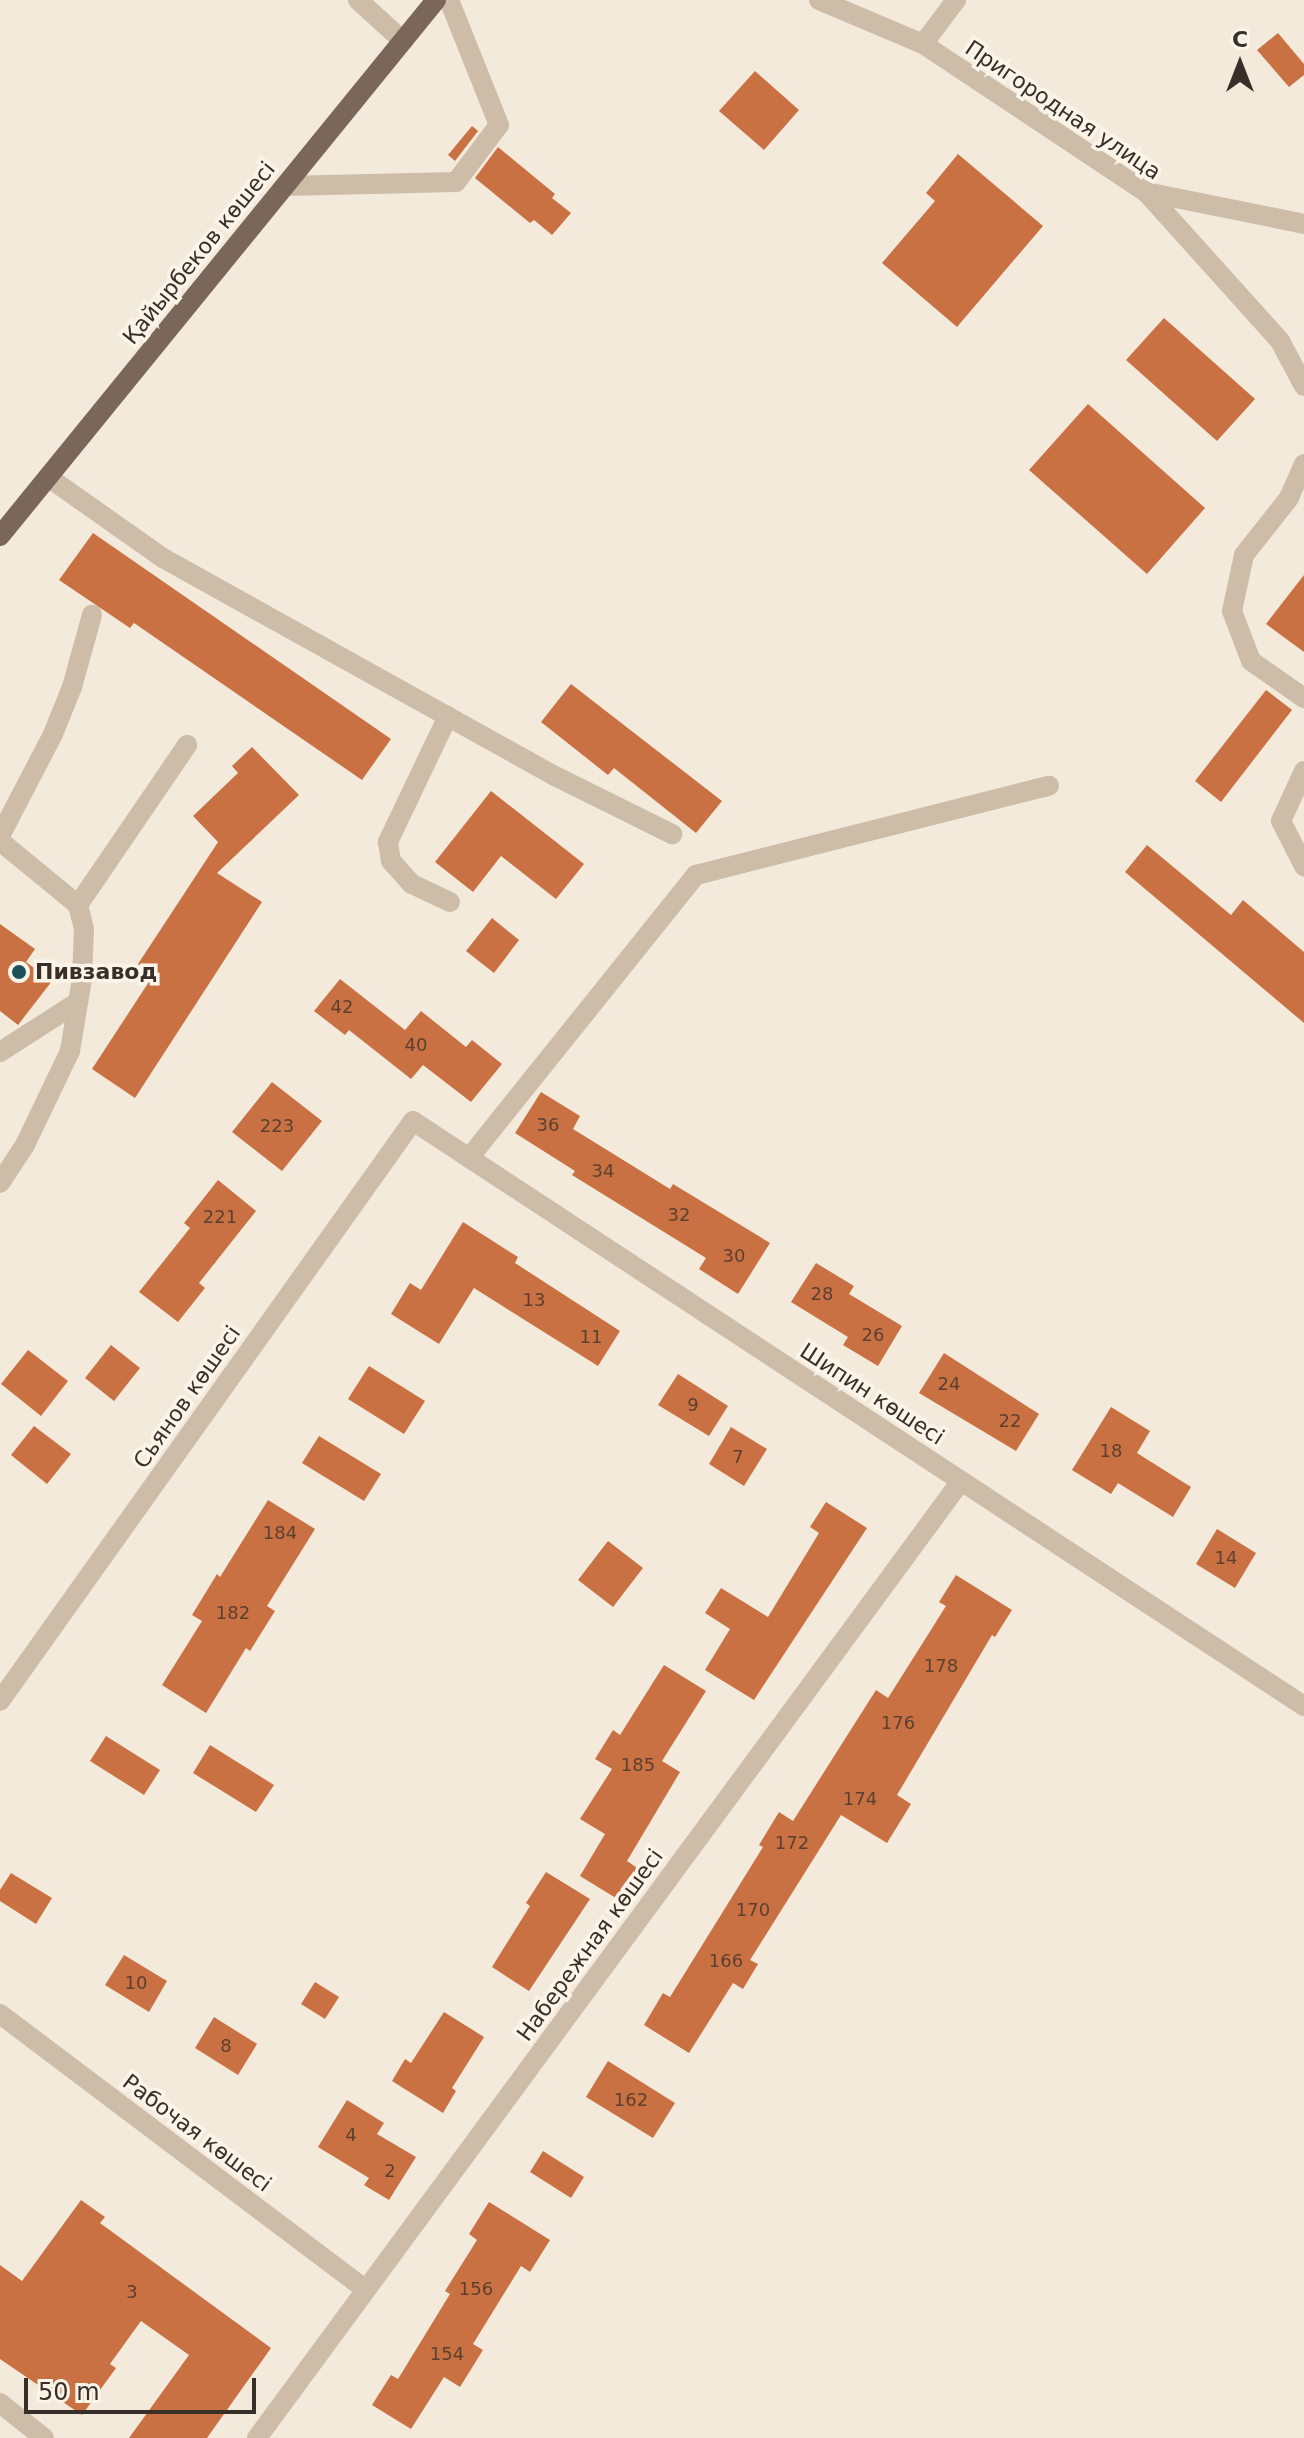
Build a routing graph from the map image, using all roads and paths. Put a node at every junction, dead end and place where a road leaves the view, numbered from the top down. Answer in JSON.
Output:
{"nodes":[{"id":1,"x":358,"y":0,"type":"edge"},
{"id":2,"x":436,"y":0,"type":"edge"},
{"id":3,"x":449,"y":0,"type":"edge"},
{"id":4,"x":819,"y":0,"type":"edge"},
{"id":5,"x":956,"y":0,"type":"edge"},
{"id":6,"x":403,"y":41,"type":"junction"},
{"id":7,"x":923,"y":44,"type":"junction"},
{"id":8,"x":285,"y":186,"type":"junction"},
{"id":9,"x":1146,"y":192,"type":"junction"},
{"id":10,"x":1304,"y":224,"type":"edge"},
{"id":11,"x":1304,"y":386,"type":"edge"},
{"id":12,"x":1304,"y":464,"type":"edge"},
{"id":13,"x":48,"y":477,"type":"junction"},
{"id":14,"x":0,"y":536,"type":"edge"},
{"id":15,"x":92,"y":615,"type":"dead end"},
{"id":16,"x":1304,"y":698,"type":"edge"},
{"id":17,"x":448,"y":716,"type":"junction"},
{"id":18,"x":187,"y":745,"type":"dead end"},
{"id":19,"x":1304,"y":771,"type":"edge"},
{"id":20,"x":1049,"y":786,"type":"dead end"},
{"id":21,"x":672,"y":834,"type":"dead end"},
{"id":22,"x":0,"y":838,"type":"edge"},
{"id":23,"x":1304,"y":866,"type":"edge"},
{"id":24,"x":450,"y":902,"type":"dead end"},
{"id":25,"x":78,"y":905,"type":"junction"},
{"id":26,"x":78,"y":1002,"type":"junction"},
{"id":27,"x":0,"y":1052,"type":"edge"},
{"id":28,"x":413,"y":1121,"type":"joint"},
{"id":29,"x":469,"y":1158,"type":"junction"},
{"id":30,"x":0,"y":1183,"type":"edge"},
{"id":31,"x":961,"y":1481,"type":"junction"},
{"id":32,"x":0,"y":1701,"type":"edge"},
{"id":33,"x":1304,"y":1706,"type":"edge"},
{"id":34,"x":0,"y":2014,"type":"edge"},
{"id":35,"x":366,"y":2290,"type":"junction"},
{"id":36,"x":0,"y":2403,"type":"edge"},
{"id":37,"x":44,"y":2438,"type":"edge"},
{"id":38,"x":257,"y":2438,"type":"edge"}],
"edges":[{"from":1,"to":6,"type":"street"},
{"from":2,"to":6,"type":"main road","name":"Қайырбеков көшесі"},
{"from":3,"to":8,"type":"street"},
{"from":4,"to":7,"type":"street","name":"Пригородная улица"},
{"from":5,"to":7,"type":"street"},
{"from":6,"to":8,"type":"main road","name":"Қайырбеков көшесі"},
{"from":7,"to":9,"type":"street","name":"Пригородная улица"},
{"from":8,"to":13,"type":"main road","name":"Қайырбеков көшесі"},
{"from":9,"to":10,"type":"street"},
{"from":9,"to":11,"type":"street","name":"Пригородная улица"},
{"from":12,"to":16,"type":"street"},
{"from":13,"to":14,"type":"main road","name":"Қайырбеков көшесі"},
{"from":13,"to":17,"type":"street"},
{"from":15,"to":22,"type":"street"},
{"from":17,"to":21,"type":"street"},
{"from":17,"to":24,"type":"street"},
{"from":18,"to":25,"type":"street"},
{"from":19,"to":23,"type":"street"},
{"from":20,"to":29,"type":"street"},
{"from":22,"to":25,"type":"street"},
{"from":25,"to":26,"type":"street"},
{"from":26,"to":27,"type":"street"},
{"from":26,"to":30,"type":"street"},
{"from":28,"to":29,"type":"street","name":"Шипин көшесі"},
{"from":28,"to":32,"type":"street","name":"Сьянов көшесі"},
{"from":29,"to":31,"type":"street","name":"Шипин көшесі"},
{"from":31,"to":33,"type":"street","name":"Шипин көшесі"},
{"from":31,"to":35,"type":"street","name":"Набережная көшесі"},
{"from":34,"to":35,"type":"street","name":"Рабочая көшесі"},
{"from":35,"to":38,"type":"street","name":"Набережная көшесі"},
{"from":36,"to":37,"type":"street"}]}
